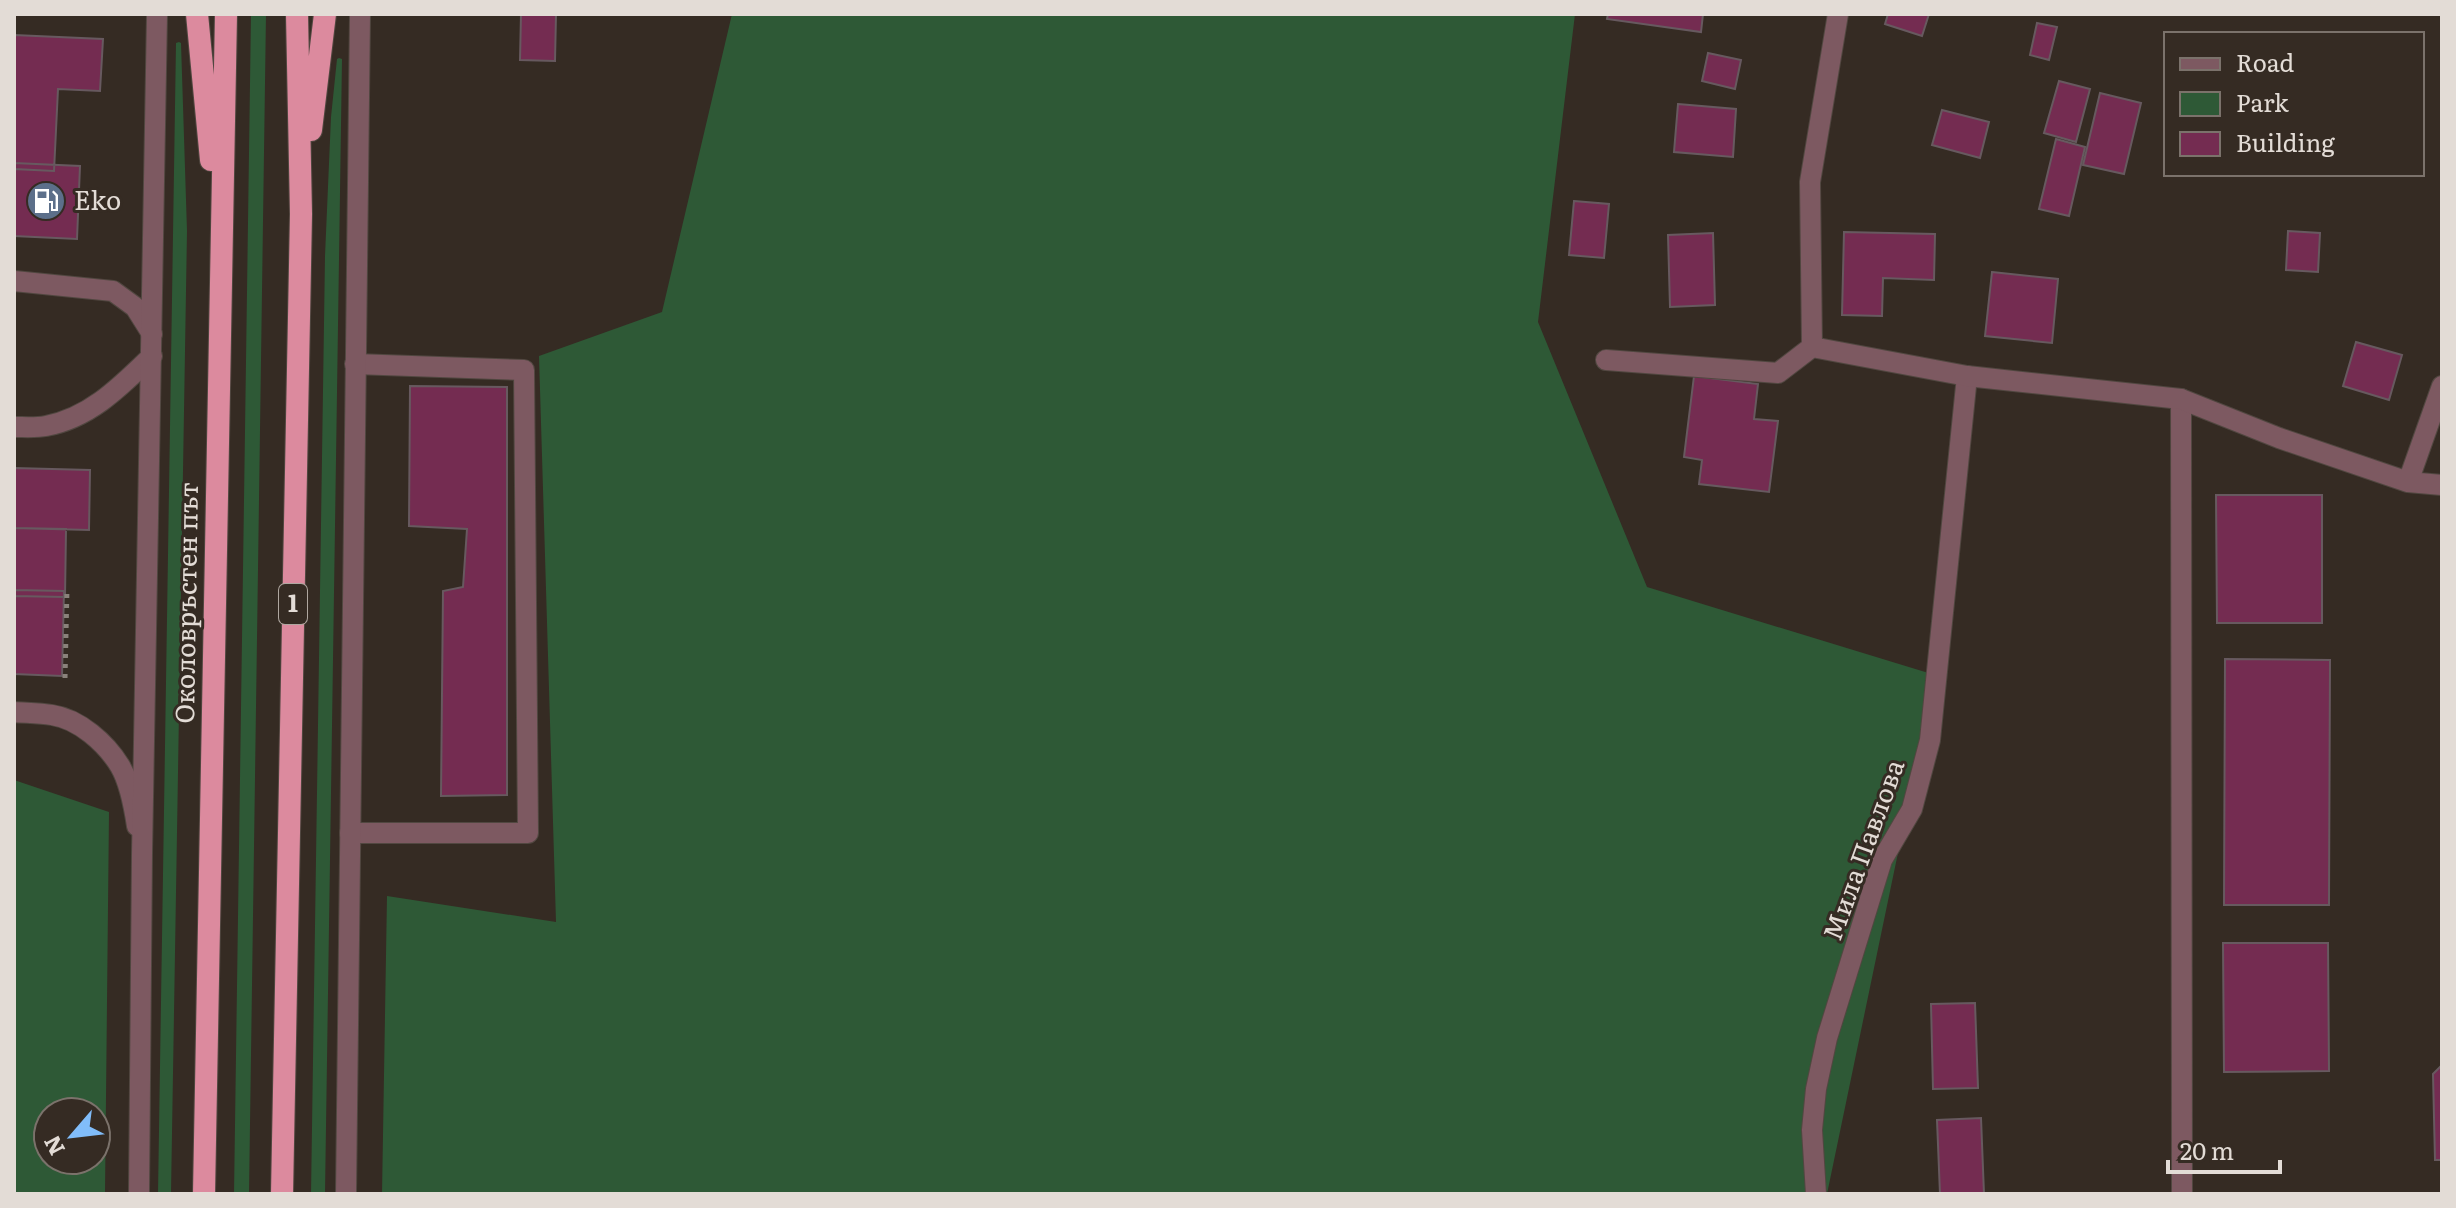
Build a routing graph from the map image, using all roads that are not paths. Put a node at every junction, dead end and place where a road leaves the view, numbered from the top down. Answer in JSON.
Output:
{"nodes":[{"id":1,"x":157,"y":14,"type":"edge"},
{"id":2,"x":197,"y":14,"type":"edge"},
{"id":3,"x":226,"y":14,"type":"edge"},
{"id":4,"x":297,"y":14,"type":"edge"},
{"id":5,"x":325,"y":14,"type":"edge"},
{"id":6,"x":360,"y":14,"type":"edge"},
{"id":7,"x":1838,"y":14,"type":"edge"},
{"id":8,"x":301,"y":214,"type":"junction"},
{"id":9,"x":221,"y":258,"type":"junction"},
{"id":10,"x":14,"y":281,"type":"edge"},
{"id":11,"x":152,"y":334,"type":"junction"},
{"id":12,"x":1812,"y":347,"type":"junction"},
{"id":13,"x":152,"y":356,"type":"junction"},
{"id":14,"x":1606,"y":360,"type":"dead end"},
{"id":15,"x":355,"y":364,"type":"junction"},
{"id":16,"x":1967,"y":376,"type":"junction"},
{"id":17,"x":2442,"y":386,"type":"edge"},
{"id":18,"x":2181,"y":399,"type":"junction"},
{"id":19,"x":14,"y":427,"type":"edge"},
{"id":20,"x":2408,"y":482,"type":"junction"},
{"id":21,"x":2442,"y":485,"type":"edge"},
{"id":22,"x":14,"y":712,"type":"edge"},
{"id":23,"x":350,"y":833,"type":"junction"},
{"id":24,"x":142,"y":854,"type":"junction"},
{"id":25,"x":139,"y":1194,"type":"edge"},
{"id":26,"x":204,"y":1194,"type":"edge"},
{"id":27,"x":282,"y":1194,"type":"edge"},
{"id":28,"x":346,"y":1194,"type":"edge"},
{"id":29,"x":1816,"y":1194,"type":"edge"},
{"id":30,"x":2182,"y":1194,"type":"edge"}],
"edges":[{"from":1,"to":11,"type":"street"},
{"from":2,"to":9,"type":"highway"},
{"from":3,"to":9,"type":"highway","name":"Околовръстен път"},
{"from":4,"to":8,"type":"highway","number":"1"},
{"from":5,"to":8,"type":"highway"},
{"from":6,"to":15,"type":"street"},
{"from":7,"to":12,"type":"street"},
{"from":8,"to":27,"type":"highway","number":"1"},
{"from":9,"to":26,"type":"highway","name":"Околовръстен път"},
{"from":10,"to":11,"type":"street"},
{"from":11,"to":13,"type":"street"},
{"from":12,"to":14,"type":"street"},
{"from":12,"to":16,"type":"street"},
{"from":13,"to":19,"type":"street"},
{"from":13,"to":24,"type":"street"},
{"from":15,"to":23,"type":"street"},
{"from":15,"to":23,"type":"street"},
{"from":16,"to":18,"type":"street"},
{"from":16,"to":29,"type":"street","name":"Мила Павлова"},
{"from":17,"to":20,"type":"street"},
{"from":18,"to":20,"type":"street"},
{"from":18,"to":30,"type":"street"},
{"from":20,"to":21,"type":"street"},
{"from":22,"to":24,"type":"street"},
{"from":23,"to":28,"type":"street"},
{"from":24,"to":25,"type":"street"}]}
